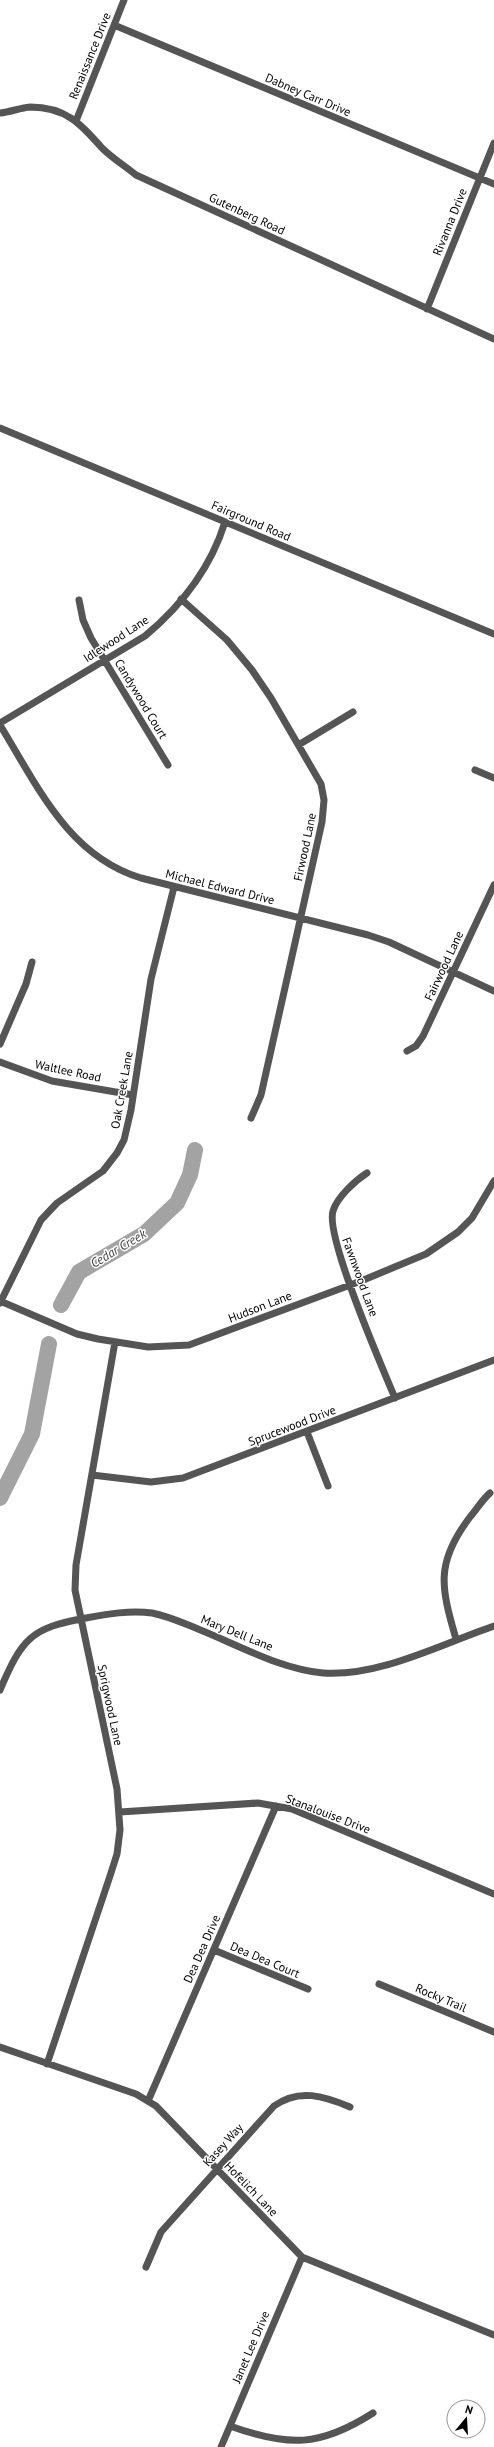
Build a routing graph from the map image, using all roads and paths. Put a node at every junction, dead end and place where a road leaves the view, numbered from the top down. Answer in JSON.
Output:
{"nodes":[{"id":1,"x":124,"y":0,"type":"edge"},
{"id":2,"x":114,"y":25,"type":"junction"},
{"id":3,"x":0,"y":113,"type":"edge"},
{"id":4,"x":76,"y":121,"type":"junction"},
{"id":5,"x":494,"y":143,"type":"edge"},
{"id":6,"x":480,"y":178,"type":"junction"},
{"id":7,"x":494,"y":184,"type":"edge"},
{"id":8,"x":427,"y":309,"type":"junction"},
{"id":9,"x":494,"y":339,"type":"edge"},
{"id":10,"x":0,"y":428,"type":"edge"},
{"id":11,"x":225,"y":522,"type":"junction"},
{"id":12,"x":181,"y":599,"type":"junction"},
{"id":13,"x":79,"y":600,"type":"dead end"},
{"id":14,"x":494,"y":634,"type":"edge"},
{"id":15,"x":104,"y":660,"type":"junction"},
{"id":16,"x":353,"y":712,"type":"dead end"},
{"id":17,"x":0,"y":724,"type":"edge"},
{"id":18,"x":300,"y":744,"type":"junction"},
{"id":19,"x":168,"y":765,"type":"dead end"},
{"id":20,"x":475,"y":770,"type":"dead end"},
{"id":21,"x":494,"y":778,"type":"edge"},
{"id":22,"x":494,"y":885,"type":"edge"},
{"id":23,"x":174,"y":887,"type":"junction"},
{"id":24,"x":300,"y":917,"type":"junction"},
{"id":25,"x":32,"y":962,"type":"dead end"},
{"id":26,"x":454,"y":971,"type":"junction"},
{"id":27,"x":494,"y":991,"type":"edge"},
{"id":28,"x":0,"y":1044,"type":"edge"},
{"id":29,"x":408,"y":1051,"type":"dead end"},
{"id":30,"x":0,"y":1062,"type":"edge"},
{"id":31,"x":133,"y":1095,"type":"junction"},
{"id":32,"x":251,"y":1118,"type":"dead end"},
{"id":33,"x":367,"y":1173,"type":"dead end"},
{"id":34,"x":494,"y":1181,"type":"edge"},
{"id":35,"x":351,"y":1285,"type":"junction"},
{"id":36,"x":0,"y":1302,"type":"edge"},
{"id":37,"x":115,"y":1342,"type":"junction"},
{"id":38,"x":494,"y":1360,"type":"edge"},
{"id":39,"x":395,"y":1398,"type":"junction"},
{"id":40,"x":307,"y":1432,"type":"junction"},
{"id":41,"x":92,"y":1475,"type":"junction"},
{"id":42,"x":328,"y":1486,"type":"dead end"},
{"id":43,"x":490,"y":1493,"type":"dead end"},
{"id":44,"x":80,"y":1619,"type":"junction"},
{"id":45,"x":494,"y":1626,"type":"edge"},
{"id":46,"x":456,"y":1639,"type":"junction"},
{"id":47,"x":0,"y":1690,"type":"edge"},
{"id":48,"x":276,"y":1806,"type":"junction"},
{"id":49,"x":120,"y":1812,"type":"junction"},
{"id":50,"x":494,"y":1894,"type":"edge"},
{"id":51,"x":214,"y":1950,"type":"junction"},
{"id":52,"x":379,"y":1984,"type":"dead end"},
{"id":53,"x":308,"y":1989,"type":"dead end"},
{"id":54,"x":494,"y":2032,"type":"edge"},
{"id":55,"x":0,"y":2048,"type":"edge"},
{"id":56,"x":47,"y":2064,"type":"junction"},
{"id":57,"x":148,"y":2101,"type":"junction"},
{"id":58,"x":350,"y":2107,"type":"dead end"},
{"id":59,"x":216,"y":2168,"type":"junction"},
{"id":60,"x":302,"y":2257,"type":"junction"},
{"id":61,"x":146,"y":2266,"type":"dead end"},
{"id":62,"x":494,"y":2335,"type":"edge"},
{"id":63,"x":373,"y":2413,"type":"dead end"},
{"id":64,"x":230,"y":2426,"type":"junction"},
{"id":65,"x":221,"y":2447,"type":"edge"}],
"edges":[{"from":1,"to":2,"type":"street","name":"Renaissance Drive"},
{"from":2,"to":4,"type":"street","name":"Renaissance Drive"},
{"from":2,"to":6,"type":"street","name":"Dabney Carr Drive"},
{"from":3,"to":4,"type":"street","name":"Gutenberg Road"},
{"from":4,"to":8,"type":"street","name":"Gutenberg Road"},
{"from":5,"to":6,"type":"street","name":"Rivanna Drive"},
{"from":6,"to":7,"type":"street","name":"Dabney Carr Drive"},
{"from":6,"to":8,"type":"street","name":"Rivanna Drive"},
{"from":8,"to":9,"type":"street","name":"Gutenberg Road"},
{"from":10,"to":11,"type":"street","name":"Fairground Road"},
{"from":11,"to":12,"type":"street","name":"Idlewood Lane"},
{"from":11,"to":14,"type":"street","name":"Fairground Road"},
{"from":12,"to":15,"type":"street","name":"Idlewood Lane"},
{"from":12,"to":18,"type":"street","name":"Firwood Lane"},
{"from":13,"to":15,"type":"street","name":"Candywood Court"},
{"from":15,"to":17,"type":"street","name":"Idlewood Lane"},
{"from":15,"to":19,"type":"street","name":"Candywood Court"},
{"from":16,"to":18,"type":"street"},
{"from":17,"to":23,"type":"street","name":"Michael Edward Drive"},
{"from":18,"to":24,"type":"street","name":"Firwood Lane"},
{"from":20,"to":21,"type":"street"},
{"from":22,"to":26,"type":"street","name":"Fairwood Lane"},
{"from":23,"to":24,"type":"street","name":"Michael Edward Drive"},
{"from":23,"to":31,"type":"street","name":"Oak Creek Lane"},
{"from":24,"to":26,"type":"street","name":"Michael Edward Drive"},
{"from":24,"to":32,"type":"street","name":"Firwood Lane"},
{"from":25,"to":28,"type":"street"},
{"from":26,"to":27,"type":"street","name":"Michael Edward Drive"},
{"from":26,"to":29,"type":"street","name":"Fairwood Lane"},
{"from":30,"to":31,"type":"street","name":"Waltlee Road"},
{"from":31,"to":36,"type":"street","name":"Oak Creek Lane"},
{"from":33,"to":35,"type":"street","name":"Fawnwood Lane"},
{"from":34,"to":35,"type":"street","name":"Hudson Lane"},
{"from":35,"to":37,"type":"street","name":"Hudson Lane"},
{"from":35,"to":39,"type":"street","name":"Fawnwood Lane"},
{"from":36,"to":37,"type":"street","name":"Hudson Lane"},
{"from":37,"to":41,"type":"street","name":"Sprigwood Lane"},
{"from":38,"to":39,"type":"street","name":"Sprucewood Drive"},
{"from":39,"to":40,"type":"street","name":"Sprucewood Drive"},
{"from":40,"to":41,"type":"street","name":"Sprucewood Drive"},
{"from":40,"to":42,"type":"street"},
{"from":41,"to":44,"type":"street","name":"Sprigwood Lane"},
{"from":43,"to":46,"type":"street"},
{"from":44,"to":46,"type":"street","name":"Mary Dell Lane"},
{"from":44,"to":47,"type":"street","name":"Mary Dell Lane"},
{"from":44,"to":49,"type":"street","name":"Sprigwood Lane"},
{"from":45,"to":46,"type":"street","name":"Mary Dell Lane"},
{"from":48,"to":49,"type":"street","name":"Stanalouise Drive"},
{"from":48,"to":50,"type":"street","name":"Stanalouise Drive"},
{"from":48,"to":51,"type":"street","name":"Dea Dea Drive"},
{"from":49,"to":56,"type":"street","name":"Sprigwood Lane"},
{"from":51,"to":53,"type":"street","name":"Dea Dea Court"},
{"from":51,"to":57,"type":"street","name":"Dea Dea Drive"},
{"from":52,"to":54,"type":"street","name":"Rocky Trail"},
{"from":55,"to":56,"type":"street","name":"Hofelich Lane"},
{"from":56,"to":57,"type":"street","name":"Hofelich Lane"},
{"from":57,"to":59,"type":"street","name":"Hofelich Lane"},
{"from":58,"to":59,"type":"street","name":"Kasey Way"},
{"from":59,"to":60,"type":"street","name":"Hofelich Lane"},
{"from":59,"to":61,"type":"street","name":"Kasey Way"},
{"from":60,"to":62,"type":"street","name":"Hofelich Lane"},
{"from":60,"to":64,"type":"street","name":"Janet Lee Drive"},
{"from":63,"to":64,"type":"street"},
{"from":64,"to":65,"type":"street","name":"Janet Lee Drive"}]}
